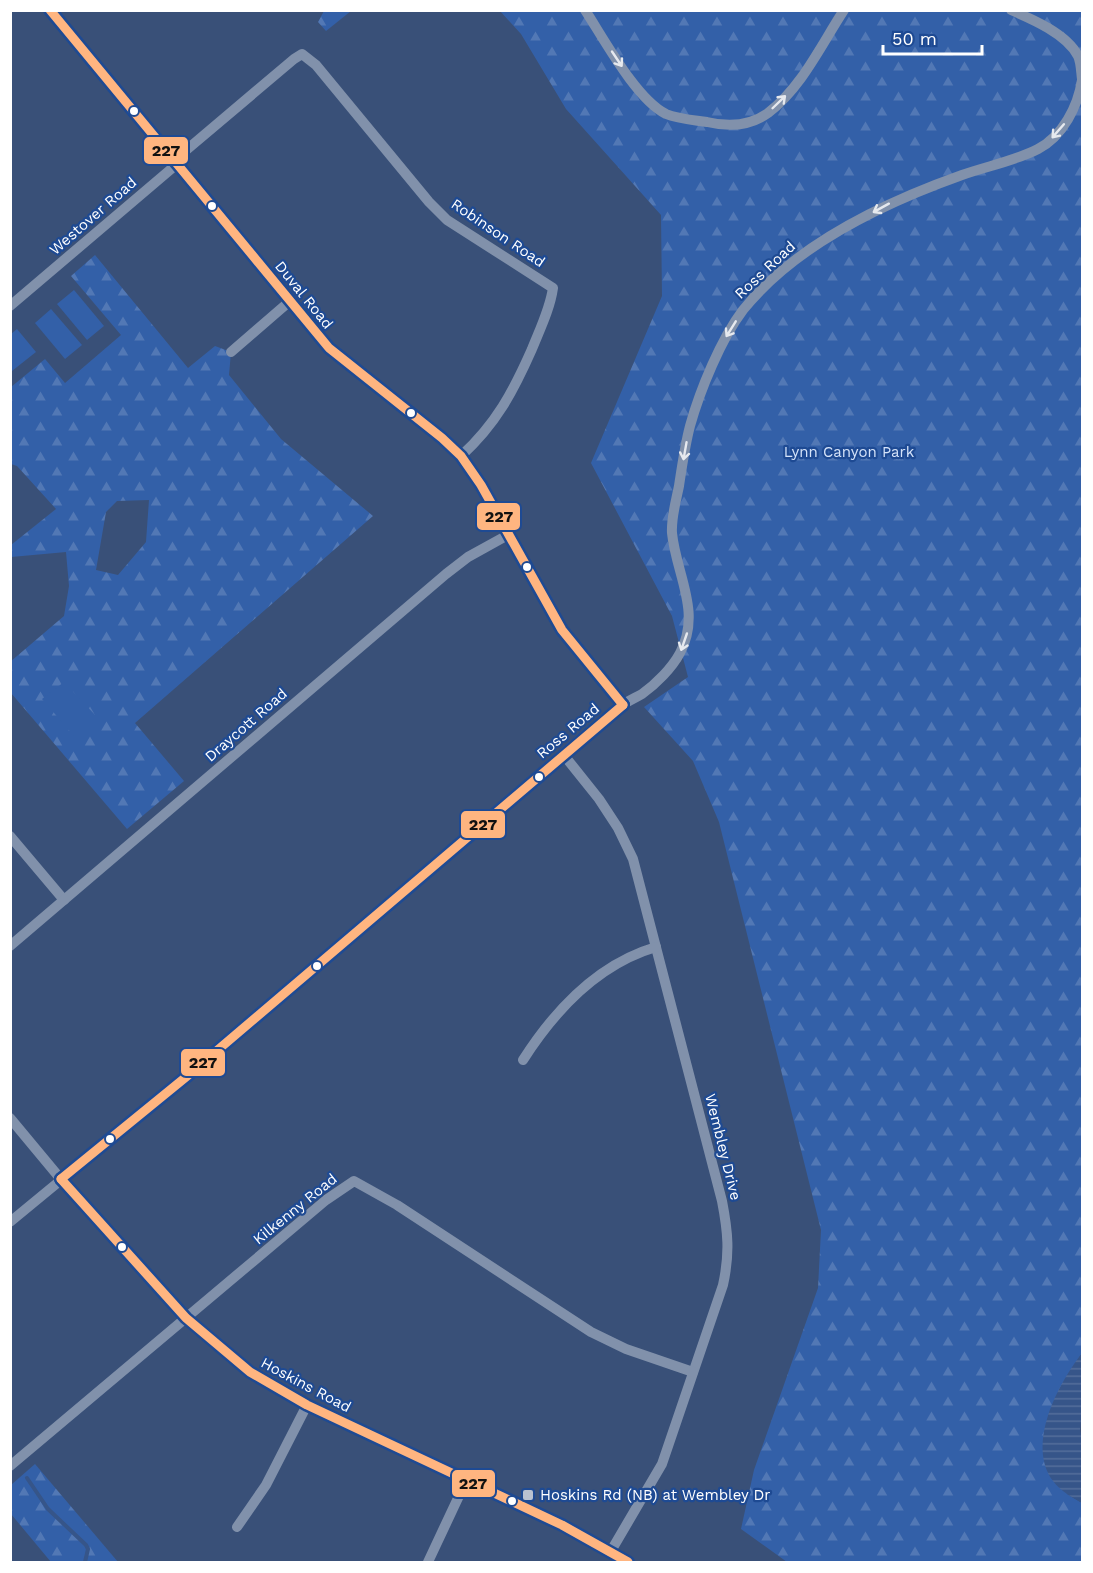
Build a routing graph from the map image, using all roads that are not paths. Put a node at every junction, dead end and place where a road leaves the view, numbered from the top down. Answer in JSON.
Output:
{"nodes":[{"id":1,"x":50,"y":10,"type":"edge"},
{"id":2,"x":585,"y":10,"type":"edge"},
{"id":3,"x":844,"y":10,"type":"edge"},
{"id":4,"x":1011,"y":10,"type":"edge"},
{"id":5,"x":302,"y":54,"type":"joint"},
{"id":6,"x":1083,"y":80,"type":"edge"},
{"id":7,"x":177,"y":164,"type":"junction"},
{"id":8,"x":290,"y":301,"type":"junction"},
{"id":9,"x":10,"y":306,"type":"edge"},
{"id":10,"x":231,"y":352,"type":"dead end"},
{"id":11,"x":461,"y":456,"type":"junction"},
{"id":12,"x":508,"y":535,"type":"junction"},
{"id":13,"x":623,"y":705,"type":"junction"},
{"id":14,"x":563,"y":754,"type":"junction"},
{"id":15,"x":10,"y":836,"type":"edge"},
{"id":16,"x":64,"y":900,"type":"junction"},
{"id":17,"x":10,"y":946,"type":"edge"},
{"id":18,"x":656,"y":947,"type":"junction"},
{"id":19,"x":523,"y":1060,"type":"dead end"},
{"id":20,"x":10,"y":1118,"type":"edge"},
{"id":21,"x":61,"y":1179,"type":"junction"},
{"id":22,"x":10,"y":1221,"type":"edge"},
{"id":23,"x":186,"y":1318,"type":"junction"},
{"id":24,"x":693,"y":1372,"type":"junction"},
{"id":25,"x":307,"y":1405,"type":"junction"},
{"id":26,"x":10,"y":1466,"type":"edge"},
{"id":27,"x":466,"y":1481,"type":"junction"},
{"id":28,"x":237,"y":1527,"type":"dead end"},
{"id":29,"x":611,"y":1551,"type":"junction"},
{"id":30,"x":428,"y":1563,"type":"edge"},
{"id":31,"x":628,"y":1563,"type":"edge"}],
"edges":[{"from":1,"to":7,"type":"street","name":"Duval Road"},
{"from":2,"to":3,"type":"street","one_way":true},
{"from":4,"to":6,"type":"street","name":"Ross Road"},
{"from":5,"to":7,"type":"street","name":"Westover Road"},
{"from":5,"to":11,"type":"street","name":"Robinson Road"},
{"from":6,"to":13,"type":"street","name":"Ross Road","one_way":true},
{"from":7,"to":8,"type":"street","name":"Duval Road"},
{"from":7,"to":9,"type":"street","name":"Westover Road"},
{"from":8,"to":10,"type":"street"},
{"from":8,"to":11,"type":"street","name":"Duval Road"},
{"from":11,"to":12,"type":"street","name":"Duval Road"},
{"from":12,"to":13,"type":"street","name":"Duval Road"},
{"from":12,"to":16,"type":"street","name":"Draycott Road"},
{"from":13,"to":14,"type":"street","name":"Ross Road"},
{"from":14,"to":18,"type":"street","name":"Wembley Drive"},
{"from":14,"to":21,"type":"street","name":"Ross Road"},
{"from":15,"to":16,"type":"street"},
{"from":16,"to":17,"type":"street","name":"Draycott Road"},
{"from":18,"to":19,"type":"street"},
{"from":18,"to":24,"type":"street","name":"Wembley Drive"},
{"from":20,"to":21,"type":"street","name":"Hoskins Road"},
{"from":21,"to":22,"type":"street","name":"Ross Road"},
{"from":21,"to":23,"type":"street","name":"Hoskins Road"},
{"from":23,"to":24,"type":"street","name":"Kilkenny Road"},
{"from":23,"to":25,"type":"street","name":"Hoskins Road"},
{"from":23,"to":26,"type":"street","name":"Kilkenny Road"},
{"from":24,"to":29,"type":"street","name":"Wembley Drive"},
{"from":25,"to":27,"type":"street","name":"Hoskins Road"},
{"from":25,"to":28,"type":"street"},
{"from":27,"to":29,"type":"street","name":"Hoskins Road"},
{"from":27,"to":30,"type":"street"},
{"from":29,"to":31,"type":"street","name":"Hoskins Road"}]}
